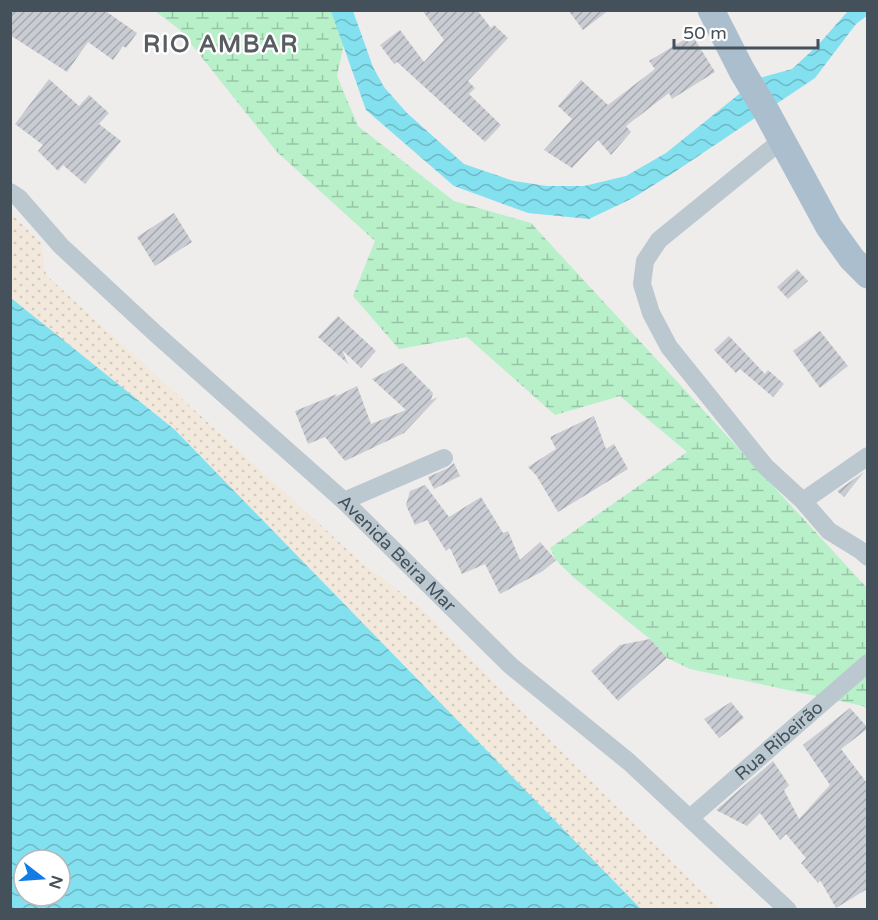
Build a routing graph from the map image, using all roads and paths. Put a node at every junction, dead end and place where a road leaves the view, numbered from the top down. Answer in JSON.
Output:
{"nodes":[{"id":1,"x":711,"y":10,"type":"edge"},
{"id":2,"x":782,"y":140,"type":"junction"},
{"id":3,"x":10,"y":192,"type":"edge"},
{"id":4,"x":867,"y":275,"type":"edge"},
{"id":5,"x":867,"y":456,"type":"edge"},
{"id":6,"x":444,"y":458,"type":"dead end"},
{"id":7,"x":344,"y":501,"type":"junction"},
{"id":8,"x":803,"y":501,"type":"junction"},
{"id":9,"x":867,"y":557,"type":"edge"},
{"id":10,"x":867,"y":663,"type":"edge"},
{"id":11,"x":690,"y":818,"type":"junction"},
{"id":12,"x":788,"y":909,"type":"edge"}],
"edges":[{"from":1,"to":2,"type":"main road"},
{"from":2,"to":4,"type":"main road"},
{"from":2,"to":8,"type":"street"},
{"from":3,"to":7,"type":"street","name":"Avenida Beira Mar"},
{"from":5,"to":8,"type":"street"},
{"from":6,"to":7,"type":"street"},
{"from":7,"to":11,"type":"street","name":"Avenida Beira Mar"},
{"from":8,"to":9,"type":"street"},
{"from":10,"to":11,"type":"street","name":"Rua Ribeirão"},
{"from":11,"to":12,"type":"street","name":"Avenida Beira Mar"}]}
